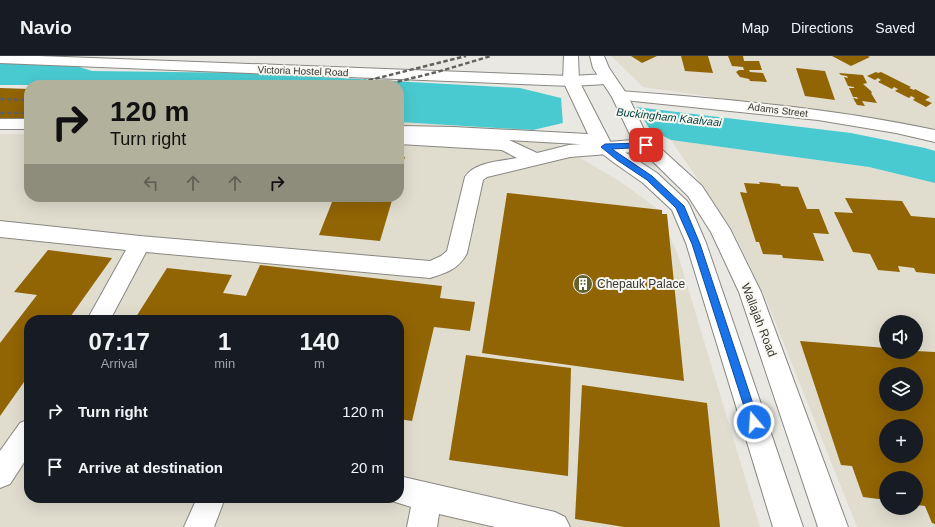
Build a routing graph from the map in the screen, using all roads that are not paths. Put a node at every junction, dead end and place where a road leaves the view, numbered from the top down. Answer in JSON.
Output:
{"nodes":[{"id":1,"x":345,"y":56,"type":"edge"},
{"id":2,"x":571,"y":56,"type":"edge"},
{"id":3,"x":597,"y":56,"type":"edge"},
{"id":4,"x":0,"y":59,"type":"edge"},
{"id":5,"x":342,"y":73,"type":"junction"},
{"id":6,"x":607,"y":79,"type":"junction"},
{"id":7,"x":571,"y":81,"type":"junction"},
{"id":8,"x":620,"y":96,"type":"junction"},
{"id":9,"x":0,"y":124,"type":"edge"},
{"id":10,"x":24,"y":124,"type":"edge"},
{"id":11,"x":404,"y":131,"type":"edge"},
{"id":12,"x":935,"y":136,"type":"edge"},
{"id":13,"x":404,"y":138,"type":"edge"},
{"id":14,"x":601,"y":140,"type":"junction"},
{"id":15,"x":643,"y":142,"type":"junction"},
{"id":16,"x":536,"y":160,"type":"junction"},
{"id":17,"x":0,"y":229,"type":"edge"},
{"id":18,"x":140,"y":244,"type":"junction"},
{"id":19,"x":101,"y":315,"type":"edge"},
{"id":20,"x":24,"y":439,"type":"edge"},
{"id":21,"x":0,"y":474,"type":"edge"},
{"id":22,"x":404,"y":491,"type":"edge"},
{"id":23,"x":427,"y":498,"type":"junction"},
{"id":24,"x":209,"y":503,"type":"edge"},
{"id":25,"x":199,"y":527,"type":"edge"},
{"id":26,"x":422,"y":527,"type":"edge"},
{"id":27,"x":554,"y":527,"type":"edge"},
{"id":28,"x":788,"y":527,"type":"edge"},
{"id":29,"x":834,"y":527,"type":"edge"}],
"edges":[{"from":1,"to":5,"type":"main road"},
{"from":2,"to":7,"type":"main road"},
{"from":3,"to":6,"type":"main road"},
{"from":4,"to":5,"type":"main road","name":"Victoria Hostel Road"},
{"from":5,"to":7,"type":"main road","name":"Victoria Hostel Road"},
{"from":6,"to":7,"type":"main road","name":"Victoria Hostel Road"},
{"from":6,"to":8,"type":"main road"},
{"from":7,"to":14,"type":"main road"},
{"from":8,"to":12,"type":"main road","name":"Adams Street"},
{"from":8,"to":15,"type":"main road"},
{"from":9,"to":10,"type":"main road"},
{"from":11,"to":14,"type":"main road"},
{"from":13,"to":16,"type":"main road"},
{"from":14,"to":15,"type":"main road"},
{"from":14,"to":16,"type":"main road"},
{"from":14,"to":28,"type":"main road"},
{"from":15,"to":29,"type":"main road","name":"Wallajah Road"},
{"from":16,"to":18,"type":"main road"},
{"from":17,"to":18,"type":"main road"},
{"from":18,"to":19,"type":"main road"},
{"from":20,"to":21,"type":"main road"},
{"from":22,"to":23,"type":"main road"},
{"from":23,"to":26,"type":"main road"},
{"from":23,"to":27,"type":"main road"},
{"from":24,"to":25,"type":"main road"}]}
